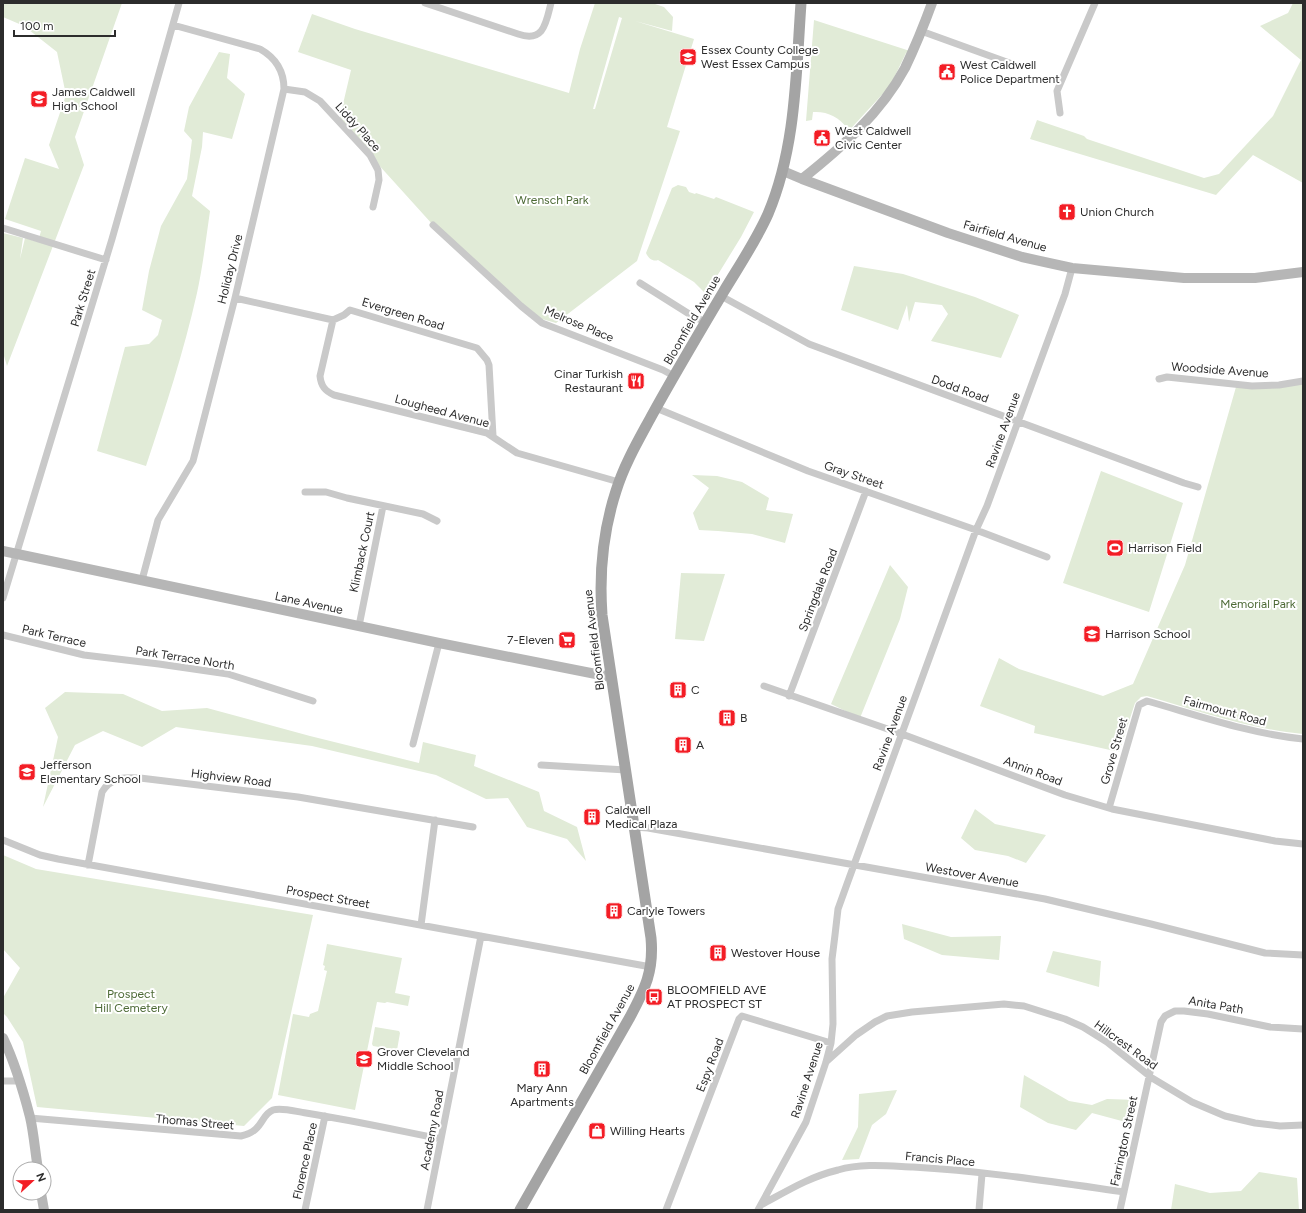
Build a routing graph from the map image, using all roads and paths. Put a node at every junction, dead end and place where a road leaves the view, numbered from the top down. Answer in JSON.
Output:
{"nodes":[{"id":1,"x":180,"y":3,"type":"edge"},
{"id":2,"x":425,"y":3,"type":"edge"},
{"id":3,"x":551,"y":3,"type":"edge"},
{"id":4,"x":801,"y":3,"type":"edge"},
{"id":5,"x":932,"y":3,"type":"edge"},
{"id":6,"x":1094,"y":3,"type":"edge"},
{"id":7,"x":173,"y":25,"type":"junction"},
{"id":8,"x":921,"y":31,"type":"junction"},
{"id":9,"x":1015,"y":64,"type":"dead end"},
{"id":10,"x":284,"y":89,"type":"junction"},
{"id":11,"x":1060,"y":112,"type":"dead end"},
{"id":12,"x":782,"y":171,"type":"junction"},
{"id":13,"x":802,"y":179,"type":"junction"},
{"id":14,"x":372,"y":207,"type":"dead end"},
{"id":15,"x":433,"y":225,"type":"dead end"},
{"id":16,"x":3,"y":228,"type":"edge"},
{"id":17,"x":106,"y":260,"type":"junction"},
{"id":18,"x":1072,"y":268,"type":"junction"},
{"id":19,"x":1303,"y":272,"type":"edge"},
{"id":20,"x":640,"y":283,"type":"dead end"},
{"id":21,"x":721,"y":296,"type":"junction"},
{"id":22,"x":235,"y":298,"type":"junction"},
{"id":23,"x":333,"y":320,"type":"junction"},
{"id":24,"x":706,"y":322,"type":"junction"},
{"id":25,"x":674,"y":376,"type":"junction"},
{"id":26,"x":1159,"y":379,"type":"dead end"},
{"id":27,"x":1303,"y":382,"type":"edge"},
{"id":28,"x":656,"y":408,"type":"junction"},
{"id":29,"x":1018,"y":422,"type":"junction"},
{"id":30,"x":493,"y":436,"type":"junction"},
{"id":31,"x":619,"y":482,"type":"junction"},
{"id":32,"x":1198,"y":487,"type":"dead end"},
{"id":33,"x":866,"y":491,"type":"junction"},
{"id":34,"x":305,"y":492,"type":"dead end"},
{"id":35,"x":383,"y":506,"type":"junction"},
{"id":36,"x":437,"y":521,"type":"dead end"},
{"id":37,"x":976,"y":530,"type":"junction"},
{"id":38,"x":3,"y":551,"type":"edge"},
{"id":39,"x":16,"y":553,"type":"junction"},
{"id":40,"x":1047,"y":557,"type":"dead end"},
{"id":41,"x":142,"y":580,"type":"junction"},
{"id":42,"x":3,"y":598,"type":"edge"},
{"id":43,"x":358,"y":626,"type":"junction"},
{"id":44,"x":3,"y":635,"type":"edge"},
{"id":45,"x":438,"y":643,"type":"junction"},
{"id":46,"x":99,"y":657,"type":"joint"},
{"id":47,"x":611,"y":677,"type":"junction"},
{"id":48,"x":764,"y":686,"type":"dead end"},
{"id":49,"x":789,"y":696,"type":"junction"},
{"id":50,"x":313,"y":700,"type":"dead end"},
{"id":51,"x":1143,"y":702,"type":"joint"},
{"id":52,"x":902,"y":734,"type":"junction"},
{"id":53,"x":1303,"y":739,"type":"edge"},
{"id":54,"x":413,"y":744,"type":"dead end"},
{"id":55,"x":541,"y":765,"type":"dead end"},
{"id":56,"x":626,"y":770,"type":"junction"},
{"id":57,"x":1109,"y":808,"type":"junction"},
{"id":58,"x":435,"y":820,"type":"junction"},
{"id":59,"x":473,"y":827,"type":"dead end"},
{"id":60,"x":634,"y":827,"type":"junction"},
{"id":61,"x":3,"y":840,"type":"edge"},
{"id":62,"x":1303,"y":844,"type":"edge"},
{"id":63,"x":854,"y":864,"type":"junction"},
{"id":64,"x":88,"y":865,"type":"junction"},
{"id":65,"x":421,"y":925,"type":"junction"},
{"id":66,"x":481,"y":936,"type":"junction"},
{"id":67,"x":1303,"y":955,"type":"edge"},
{"id":68,"x":651,"y":967,"type":"junction"},
{"id":69,"x":1303,"y":1029,"type":"edge"},
{"id":70,"x":3,"y":1038,"type":"edge"},
{"id":71,"x":831,"y":1043,"type":"junction"},
{"id":72,"x":826,"y":1062,"type":"junction"},
{"id":73,"x":1149,"y":1076,"type":"junction"},
{"id":74,"x":3,"y":1081,"type":"edge"},
{"id":75,"x":20,"y":1081,"type":"junction"},
{"id":76,"x":325,"y":1116,"type":"junction"},
{"id":77,"x":30,"y":1118,"type":"junction"},
{"id":78,"x":1303,"y":1124,"type":"edge"},
{"id":79,"x":441,"y":1139,"type":"junction"},
{"id":80,"x":37,"y":1161,"type":"edge"},
{"id":81,"x":982,"y":1174,"type":"junction"},
{"id":82,"x":1124,"y":1192,"type":"junction"},
{"id":83,"x":760,"y":1208,"type":"edge"},
{"id":84,"x":305,"y":1210,"type":"edge"},
{"id":85,"x":427,"y":1210,"type":"edge"},
{"id":86,"x":520,"y":1210,"type":"edge"},
{"id":87,"x":666,"y":1210,"type":"edge"},
{"id":88,"x":979,"y":1210,"type":"edge"},
{"id":89,"x":1120,"y":1210,"type":"edge"}],
"edges":[{"from":1,"to":7,"type":"street","name":"Park Street"},
{"from":2,"to":3,"type":"street"},
{"from":4,"to":12,"type":"main road","name":"Bloomfield Avenue"},
{"from":5,"to":8,"type":"street"},
{"from":6,"to":11,"type":"street"},
{"from":7,"to":10,"type":"street","name":"Holiday Drive"},
{"from":7,"to":17,"type":"street","name":"Park Street"},
{"from":8,"to":9,"type":"street"},
{"from":8,"to":13,"type":"street"},
{"from":10,"to":14,"type":"street","name":"Liddy Place"},
{"from":10,"to":22,"type":"street","name":"Holiday Drive"},
{"from":12,"to":13,"type":"street","name":"Fairfield Avenue"},
{"from":12,"to":21,"type":"main road","name":"Bloomfield Avenue"},
{"from":13,"to":18,"type":"street","name":"Fairfield Avenue"},
{"from":15,"to":25,"type":"street","name":"Melrose Place"},
{"from":16,"to":17,"type":"street"},
{"from":17,"to":39,"type":"street","name":"Park Street"},
{"from":18,"to":19,"type":"street","name":"Fairfield Avenue"},
{"from":18,"to":29,"type":"street","name":"Ravine Avenue"},
{"from":20,"to":24,"type":"street"},
{"from":21,"to":24,"type":"main road","name":"Bloomfield Avenue"},
{"from":21,"to":29,"type":"street","name":"Dodd Road"},
{"from":22,"to":23,"type":"street"},
{"from":22,"to":41,"type":"street","name":"Holiday Drive"},
{"from":23,"to":30,"type":"street","name":"Evergreen Road"},
{"from":23,"to":30,"type":"street","name":"Lougheed Avenue"},
{"from":24,"to":25,"type":"main road","name":"Bloomfield Avenue"},
{"from":25,"to":28,"type":"main road","name":"Bloomfield Avenue"},
{"from":26,"to":27,"type":"street","name":"Woodside Avenue"},
{"from":28,"to":31,"type":"main road","name":"Bloomfield Avenue"},
{"from":28,"to":33,"type":"street","name":"Gray Street"},
{"from":29,"to":32,"type":"street","name":"Dodd Road"},
{"from":29,"to":37,"type":"street","name":"Ravine Avenue"},
{"from":30,"to":31,"type":"street","name":"Lougheed Avenue"},
{"from":31,"to":47,"type":"main road","name":"Bloomfield Avenue"},
{"from":33,"to":37,"type":"street","name":"Gray Street"},
{"from":33,"to":49,"type":"street","name":"Springdale Road"},
{"from":34,"to":35,"type":"street","name":"Klimback Court"},
{"from":35,"to":36,"type":"street","name":"Klimback Court"},
{"from":35,"to":43,"type":"street","name":"Klimback Court"},
{"from":37,"to":40,"type":"street","name":"Gray Street"},
{"from":37,"to":52,"type":"street","name":"Ravine Avenue"},
{"from":38,"to":39,"type":"street","name":"Lane Avenue"},
{"from":39,"to":41,"type":"street","name":"Lane Avenue"},
{"from":39,"to":42,"type":"street","name":"Park Street"},
{"from":41,"to":43,"type":"street","name":"Lane Avenue"},
{"from":43,"to":45,"type":"street","name":"Lane Avenue"},
{"from":44,"to":46,"type":"street","name":"Park Terrace"},
{"from":45,"to":47,"type":"street","name":"Lane Avenue"},
{"from":45,"to":54,"type":"street"},
{"from":46,"to":50,"type":"street","name":"Park Terrace North"},
{"from":47,"to":56,"type":"main road","name":"Bloomfield Avenue"},
{"from":48,"to":49,"type":"street","name":"Annin Road"},
{"from":49,"to":52,"type":"street","name":"Annin Road"},
{"from":51,"to":53,"type":"street","name":"Fairmount Road"},
{"from":51,"to":57,"type":"street","name":"Grove Street"},
{"from":52,"to":57,"type":"street","name":"Annin Road"},
{"from":52,"to":63,"type":"street","name":"Ravine Avenue"},
{"from":55,"to":56,"type":"street"},
{"from":56,"to":60,"type":"main road","name":"Bloomfield Avenue"},
{"from":57,"to":62,"type":"street","name":"Annin Road"},
{"from":58,"to":59,"type":"street","name":"Highview Road"},
{"from":58,"to":64,"type":"street","name":"Highview Road"},
{"from":58,"to":65,"type":"street"},
{"from":60,"to":63,"type":"street","name":"Westover Avenue"},
{"from":60,"to":68,"type":"main road","name":"Bloomfield Avenue"},
{"from":61,"to":64,"type":"street","name":"Prospect Street"},
{"from":63,"to":67,"type":"street","name":"Westover Avenue"},
{"from":63,"to":71,"type":"street","name":"Ravine Avenue"},
{"from":64,"to":65,"type":"street","name":"Prospect Street"},
{"from":65,"to":66,"type":"street","name":"Prospect Street"},
{"from":66,"to":68,"type":"street","name":"Prospect Street"},
{"from":66,"to":79,"type":"street","name":"Academy Road"},
{"from":68,"to":86,"type":"main road","name":"Bloomfield Avenue"},
{"from":69,"to":73,"type":"street","name":"Anita Path"},
{"from":70,"to":75,"type":"street"},
{"from":71,"to":72,"type":"street","name":"Ravine Avenue"},
{"from":71,"to":87,"type":"street","name":"Espy Road"},
{"from":72,"to":73,"type":"street","name":"Hillcrest Road"},
{"from":72,"to":83,"type":"street","name":"Ravine Avenue"},
{"from":73,"to":78,"type":"street","name":"Hillcrest Road"},
{"from":73,"to":82,"type":"street","name":"Farrington Street"},
{"from":74,"to":75,"type":"street"},
{"from":75,"to":77,"type":"street"},
{"from":76,"to":77,"type":"street","name":"Thomas Street"},
{"from":76,"to":79,"type":"street","name":"Thomas Street"},
{"from":76,"to":84,"type":"street","name":"Florence Place"},
{"from":77,"to":80,"type":"street"},
{"from":79,"to":85,"type":"street","name":"Academy Road"},
{"from":81,"to":82,"type":"street","name":"Francis Place"},
{"from":81,"to":83,"type":"street","name":"Francis Place"},
{"from":81,"to":88,"type":"street"},
{"from":82,"to":89,"type":"street","name":"Farrington Street"}]}
